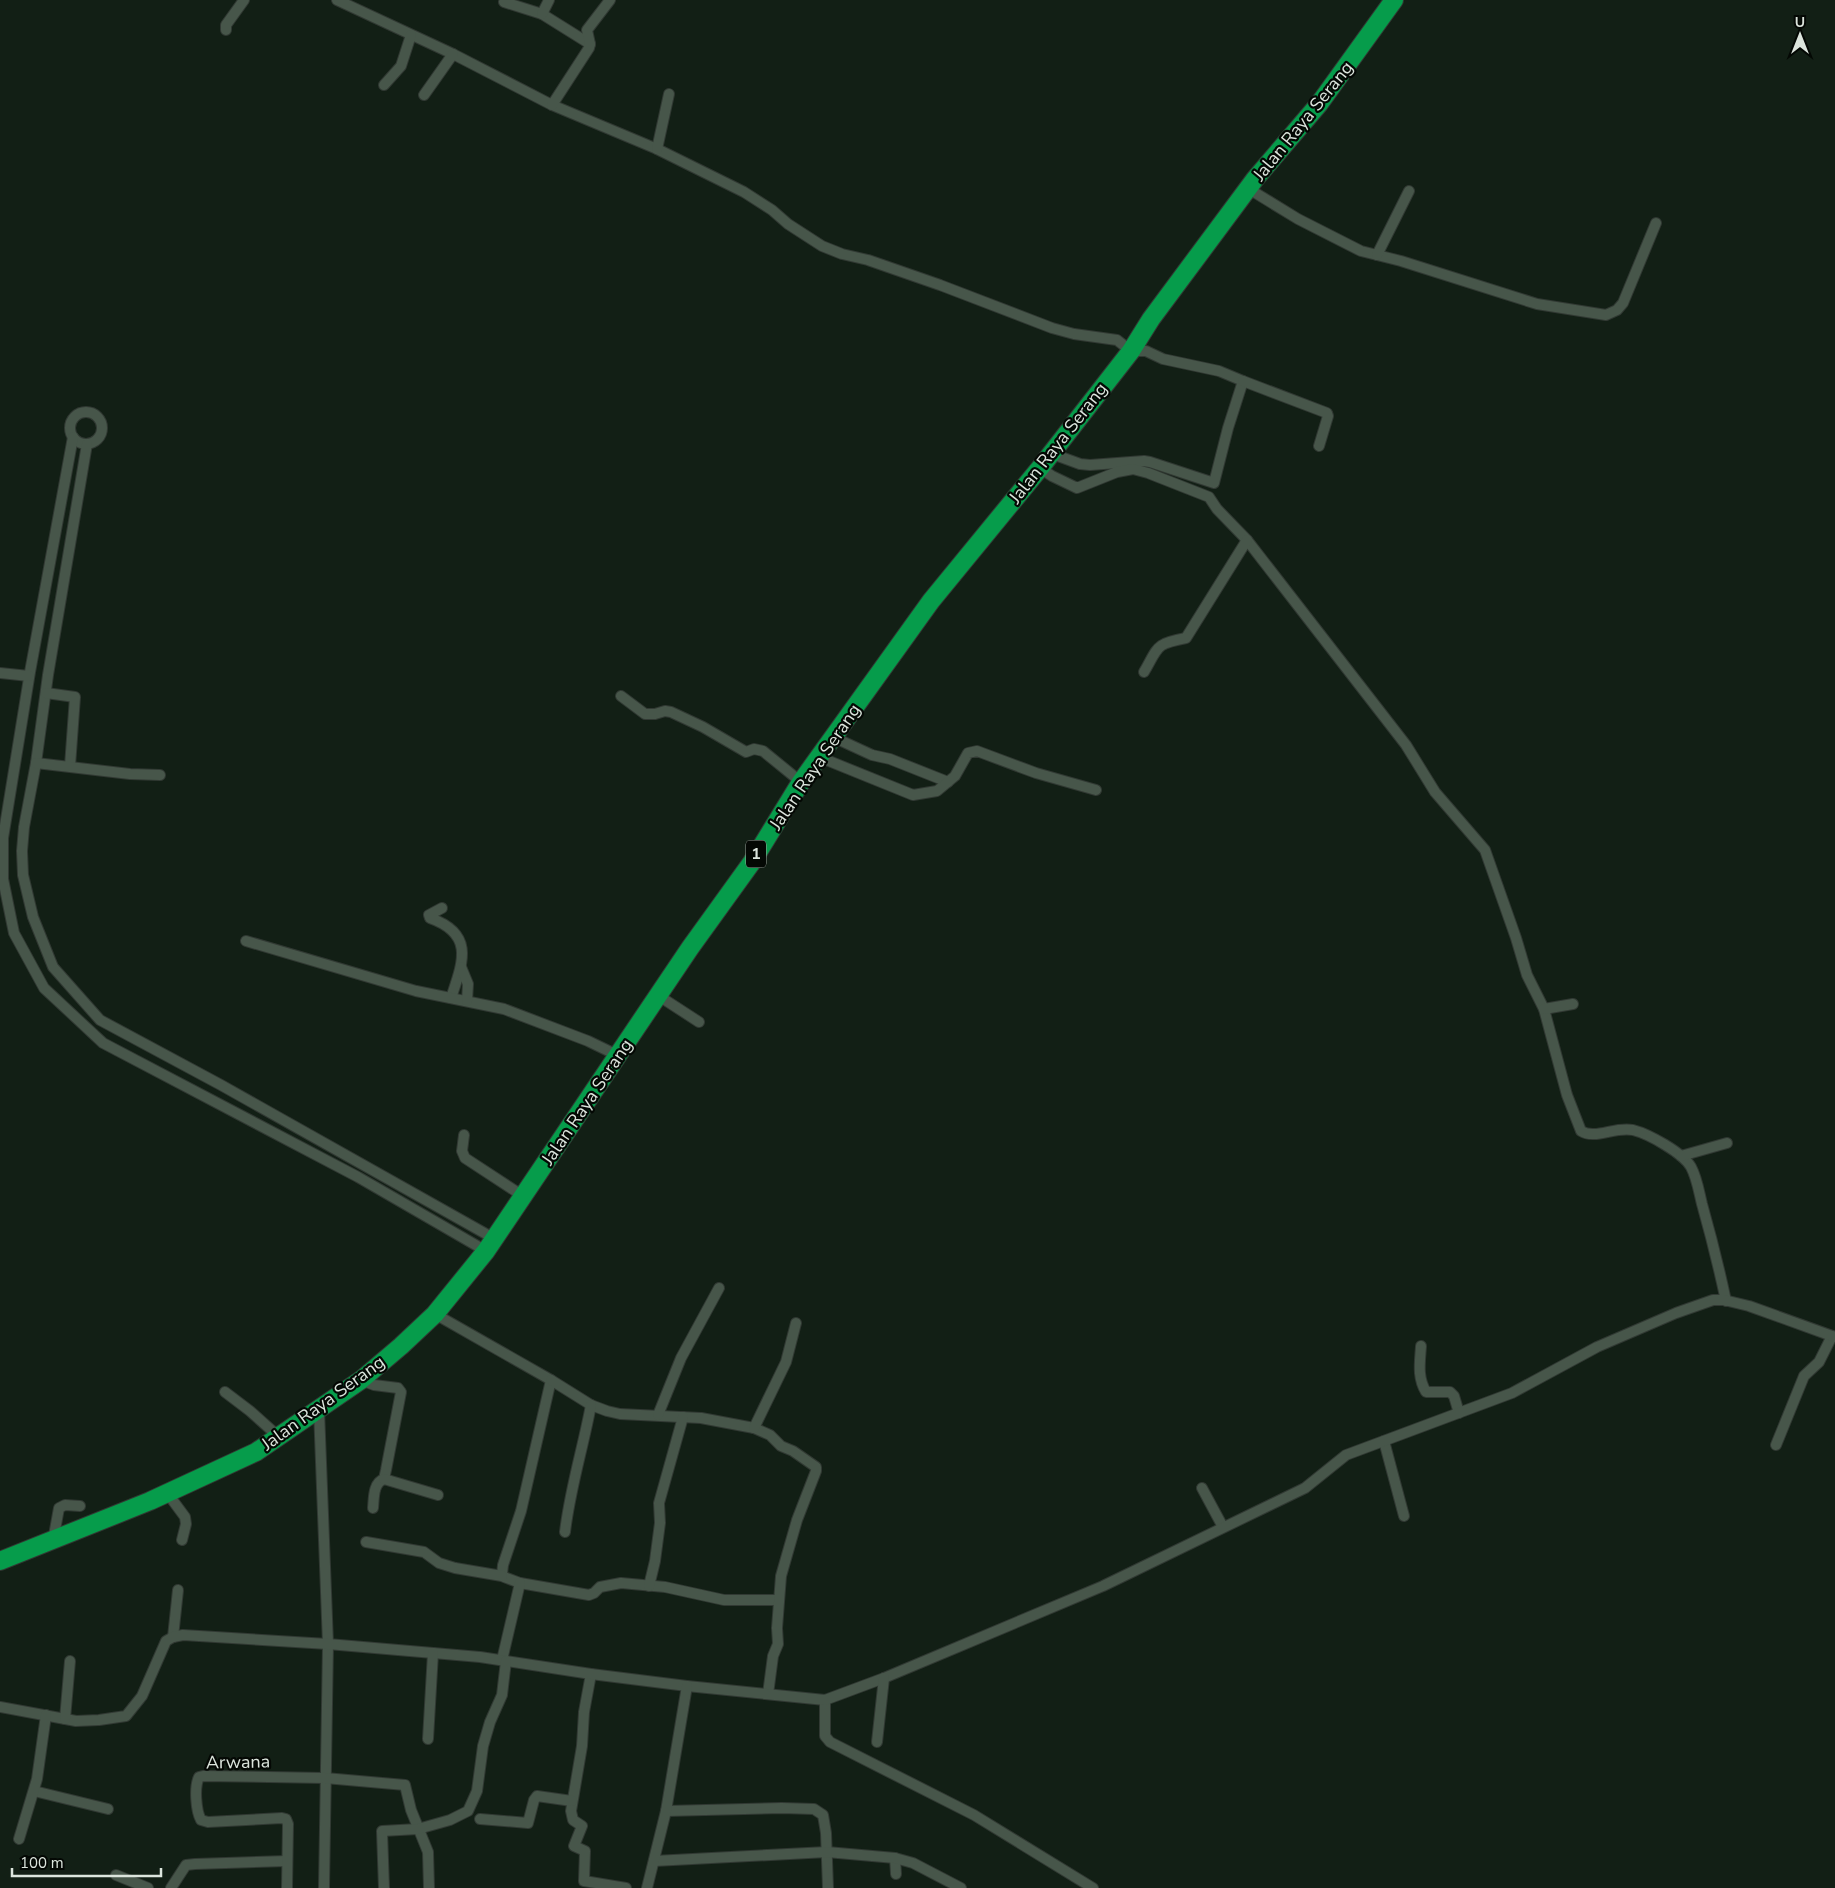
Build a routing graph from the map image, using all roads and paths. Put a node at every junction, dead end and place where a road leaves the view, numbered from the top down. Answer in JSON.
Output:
{"nodes":[{"id":1,"x":244,"y":0,"type":"edge"},
{"id":2,"x":337,"y":0,"type":"edge"},
{"id":3,"x":549,"y":0,"type":"edge"},
{"id":4,"x":610,"y":0,"type":"edge"},
{"id":5,"x":1394,"y":0,"type":"edge"},
{"id":6,"x":504,"y":1,"type":"edge"},
{"id":7,"x":500,"y":13,"type":"dead end"},
{"id":8,"x":542,"y":14,"type":"junction"},
{"id":9,"x":226,"y":30,"type":"dead end"},
{"id":10,"x":411,"y":35,"type":"junction"},
{"id":11,"x":590,"y":44,"type":"junction"},
{"id":12,"x":453,"y":54,"type":"junction"},
{"id":13,"x":384,"y":85,"type":"dead end"},
{"id":14,"x":669,"y":94,"type":"dead end"},
{"id":15,"x":424,"y":96,"type":"dead end"},
{"id":16,"x":552,"y":105,"type":"junction"},
{"id":17,"x":657,"y":149,"type":"junction"},
{"id":18,"x":1249,"y":189,"type":"junction"},
{"id":19,"x":1409,"y":191,"type":"dead end"},
{"id":20,"x":1656,"y":223,"type":"dead end"},
{"id":21,"x":1377,"y":255,"type":"junction"},
{"id":22,"x":1131,"y":350,"type":"junction"},
{"id":23,"x":1244,"y":381,"type":"junction"},
{"id":24,"x":73,"y":437,"type":"junction"},
{"id":25,"x":87,"y":444,"type":"junction"},
{"id":26,"x":1320,"y":446,"type":"dead end"},
{"id":27,"x":1050,"y":453,"type":"junction"},
{"id":28,"x":1040,"y":468,"type":"junction"},
{"id":29,"x":1247,"y":540,"type":"junction"},
{"id":30,"x":1144,"y":672,"type":"dead end"},
{"id":31,"x":0,"y":673,"type":"edge"},
{"id":32,"x":30,"y":674,"type":"junction"},
{"id":33,"x":48,"y":675,"type":"junction"},
{"id":34,"x":46,"y":693,"type":"junction"},
{"id":35,"x":621,"y":696,"type":"dead end"},
{"id":36,"x":833,"y":737,"type":"junction"},
{"id":37,"x":819,"y":757,"type":"junction"},
{"id":38,"x":36,"y":763,"type":"junction"},
{"id":39,"x":70,"y":766,"type":"junction"},
{"id":40,"x":160,"y":775,"type":"dead end"},
{"id":41,"x":801,"y":782,"type":"junction"},
{"id":42,"x":948,"y":782,"type":"junction"},
{"id":43,"x":1096,"y":790,"type":"dead end"},
{"id":44,"x":442,"y":908,"type":"dead end"},
{"id":45,"x":246,"y":941,"type":"dead end"},
{"id":46,"x":461,"y":967,"type":"junction"},
{"id":47,"x":659,"y":996,"type":"junction"},
{"id":48,"x":451,"y":998,"type":"junction"},
{"id":49,"x":467,"y":1001,"type":"junction"},
{"id":50,"x":1573,"y":1004,"type":"dead end"},
{"id":51,"x":1544,"y":1009,"type":"junction"},
{"id":52,"x":699,"y":1022,"type":"dead end"},
{"id":53,"x":150,"y":1047,"type":"junction"},
{"id":54,"x":619,"y":1056,"type":"junction"},
{"id":55,"x":140,"y":1062,"type":"junction"},
{"id":56,"x":464,"y":1135,"type":"dead end"},
{"id":57,"x":1726,"y":1142,"type":"dead end"},
{"id":58,"x":1680,"y":1156,"type":"junction"},
{"id":59,"x":523,"y":1196,"type":"junction"},
{"id":60,"x":490,"y":1245,"type":"junction"},
{"id":61,"x":719,"y":1288,"type":"dead end"},
{"id":62,"x":1726,"y":1301,"type":"junction"},
{"id":63,"x":435,"y":1314,"type":"junction"},
{"id":64,"x":796,"y":1323,"type":"dead end"},
{"id":65,"x":1834,"y":1337,"type":"edge"},
{"id":66,"x":1421,"y":1346,"type":"dead end"},
{"id":67,"x":361,"y":1380,"type":"junction"},
{"id":68,"x":551,"y":1380,"type":"junction"},
{"id":69,"x":225,"y":1392,"type":"dead end"},
{"id":70,"x":591,"y":1406,"type":"junction"},
{"id":71,"x":319,"y":1410,"type":"junction"},
{"id":72,"x":1459,"y":1413,"type":"junction"},
{"id":73,"x":658,"y":1415,"type":"junction"},
{"id":74,"x":683,"y":1417,"type":"junction"},
{"id":75,"x":754,"y":1428,"type":"junction"},
{"id":76,"x":279,"y":1437,"type":"junction"},
{"id":77,"x":1384,"y":1441,"type":"junction"},
{"id":78,"x":1776,"y":1445,"type":"dead end"},
{"id":79,"x":384,"y":1479,"type":"junction"},
{"id":80,"x":1202,"y":1488,"type":"dead end"},
{"id":81,"x":168,"y":1494,"type":"junction"},
{"id":82,"x":438,"y":1495,"type":"dead end"},
{"id":83,"x":80,"y":1506,"type":"dead end"},
{"id":84,"x":373,"y":1508,"type":"dead end"},
{"id":85,"x":1404,"y":1516,"type":"dead end"},
{"id":86,"x":1223,"y":1527,"type":"junction"},
{"id":87,"x":564,"y":1532,"type":"dead end"},
{"id":88,"x":182,"y":1540,"type":"dead end"},
{"id":89,"x":53,"y":1541,"type":"junction"},
{"id":90,"x":366,"y":1542,"type":"dead end"},
{"id":91,"x":0,"y":1561,"type":"edge"},
{"id":92,"x":502,"y":1576,"type":"junction"},
{"id":93,"x":520,"y":1583,"type":"junction"},
{"id":94,"x":649,"y":1586,"type":"junction"},
{"id":95,"x":178,"y":1590,"type":"dead end"},
{"id":96,"x":779,"y":1600,"type":"junction"},
{"id":97,"x":173,"y":1637,"type":"junction"},
{"id":98,"x":328,"y":1644,"type":"junction"},
{"id":99,"x":433,"y":1653,"type":"junction"},
{"id":100,"x":504,"y":1661,"type":"junction"},
{"id":101,"x":70,"y":1662,"type":"dead end"},
{"id":102,"x":591,"y":1674,"type":"junction"},
{"id":103,"x":884,"y":1678,"type":"junction"},
{"id":104,"x":687,"y":1686,"type":"junction"},
{"id":105,"x":768,"y":1694,"type":"junction"},
{"id":106,"x":825,"y":1700,"type":"junction"},
{"id":107,"x":0,"y":1707,"type":"edge"},
{"id":108,"x":46,"y":1715,"type":"junction"},
{"id":109,"x":65,"y":1719,"type":"junction"},
{"id":110,"x":428,"y":1739,"type":"dead end"},
{"id":111,"x":877,"y":1742,"type":"dead end"},
{"id":112,"x":325,"y":1778,"type":"junction"},
{"id":113,"x":34,"y":1790,"type":"junction"},
{"id":114,"x":572,"y":1800,"type":"junction"},
{"id":115,"x":108,"y":1809,"type":"dead end"},
{"id":116,"x":666,"y":1811,"type":"junction"},
{"id":117,"x":480,"y":1818,"type":"dead end"},
{"id":118,"x":418,"y":1829,"type":"junction"},
{"id":119,"x":19,"y":1839,"type":"dead end"},
{"id":120,"x":827,"y":1852,"type":"junction"},
{"id":121,"x":895,"y":1858,"type":"junction"},
{"id":122,"x":654,"y":1860,"type":"junction"},
{"id":123,"x":287,"y":1861,"type":"junction"},
{"id":124,"x":896,"y":1874,"type":"dead end"},
{"id":125,"x":116,"y":1875,"type":"dead end"},
{"id":126,"x":148,"y":1888,"type":"edge"},
{"id":127,"x":170,"y":1888,"type":"edge"},
{"id":128,"x":287,"y":1888,"type":"edge"},
{"id":129,"x":324,"y":1888,"type":"edge"},
{"id":130,"x":384,"y":1888,"type":"edge"},
{"id":131,"x":429,"y":1888,"type":"edge"},
{"id":132,"x":626,"y":1888,"type":"edge"},
{"id":133,"x":647,"y":1888,"type":"edge"},
{"id":134,"x":828,"y":1888,"type":"edge"},
{"id":135,"x":961,"y":1888,"type":"edge"},
{"id":136,"x":1093,"y":1888,"type":"edge"}],
"edges":[{"from":1,"to":9,"type":"street"},
{"from":2,"to":10,"type":"street"},
{"from":3,"to":8,"type":"street"},
{"from":4,"to":11,"type":"street"},
{"from":5,"to":18,"type":"highway","name":"Jalan Raya Serang","number":"1"},
{"from":6,"to":7,"type":"street"},
{"from":6,"to":8,"type":"street"},
{"from":8,"to":11,"type":"street"},
{"from":10,"to":12,"type":"street"},
{"from":10,"to":13,"type":"street"},
{"from":11,"to":16,"type":"street"},
{"from":12,"to":15,"type":"street"},
{"from":12,"to":16,"type":"street"},
{"from":14,"to":17,"type":"street"},
{"from":16,"to":17,"type":"street"},
{"from":17,"to":22,"type":"street"},
{"from":18,"to":21,"type":"street"},
{"from":18,"to":22,"type":"highway","name":"Jalan Raya Serang","number":"1"},
{"from":19,"to":21,"type":"street"},
{"from":20,"to":21,"type":"street"},
{"from":22,"to":23,"type":"street"},
{"from":22,"to":27,"type":"highway","name":"Jalan Raya Serang","number":"1"},
{"from":23,"to":26,"type":"street"},
{"from":23,"to":27,"type":"street"},
{"from":24,"to":25,"type":"street"},
{"from":24,"to":25,"type":"street"},
{"from":24,"to":32,"type":"street"},
{"from":25,"to":33,"type":"street"},
{"from":27,"to":28,"type":"highway","name":"Jalan Raya Serang","number":"1"},
{"from":28,"to":29,"type":"street"},
{"from":28,"to":36,"type":"highway","name":"Jalan Raya Serang","number":"1"},
{"from":29,"to":30,"type":"street"},
{"from":29,"to":51,"type":"street"},
{"from":31,"to":32,"type":"street"},
{"from":32,"to":33,"type":"street"},
{"from":32,"to":55,"type":"street"},
{"from":33,"to":34,"type":"street"},
{"from":34,"to":38,"type":"street"},
{"from":34,"to":39,"type":"street"},
{"from":35,"to":41,"type":"street"},
{"from":36,"to":37,"type":"highway","name":"Jalan Raya Serang","number":"1"},
{"from":36,"to":42,"type":"street"},
{"from":37,"to":41,"type":"highway","name":"Jalan Raya Serang","number":"1"},
{"from":37,"to":42,"type":"street"},
{"from":38,"to":39,"type":"street"},
{"from":38,"to":53,"type":"street"},
{"from":39,"to":40,"type":"street"},
{"from":41,"to":47,"type":"highway","name":"Jalan Raya Serang","number":"1"},
{"from":42,"to":43,"type":"street"},
{"from":44,"to":46,"type":"street"},
{"from":45,"to":48,"type":"street"},
{"from":46,"to":48,"type":"street"},
{"from":46,"to":49,"type":"street"},
{"from":47,"to":52,"type":"street"},
{"from":47,"to":54,"type":"highway","name":"Jalan Raya Serang","number":"1"},
{"from":48,"to":49,"type":"street"},
{"from":49,"to":54,"type":"street"},
{"from":50,"to":51,"type":"street"},
{"from":51,"to":58,"type":"street"},
{"from":53,"to":55,"type":"street"},
{"from":53,"to":60,"type":"street"},
{"from":54,"to":59,"type":"highway","name":"Jalan Raya Serang","number":"1"},
{"from":55,"to":60,"type":"street"},
{"from":56,"to":59,"type":"street"},
{"from":57,"to":58,"type":"street"},
{"from":58,"to":62,"type":"street"},
{"from":59,"to":60,"type":"highway","name":"Jalan Raya Serang","number":"1"},
{"from":60,"to":63,"type":"highway","name":"Jalan Raya Serang","number":"1"},
{"from":61,"to":73,"type":"street"},
{"from":62,"to":65,"type":"street"},
{"from":62,"to":72,"type":"street"},
{"from":63,"to":67,"type":"highway","name":"Jalan Raya Serang","number":"1"},
{"from":63,"to":68,"type":"street"},
{"from":64,"to":75,"type":"street"},
{"from":65,"to":78,"type":"street"},
{"from":66,"to":72,"type":"street"},
{"from":67,"to":71,"type":"highway","name":"Jalan Raya Serang","number":"1"},
{"from":67,"to":79,"type":"street"},
{"from":68,"to":70,"type":"street"},
{"from":68,"to":92,"type":"street"},
{"from":69,"to":76,"type":"street"},
{"from":70,"to":73,"type":"street"},
{"from":70,"to":87,"type":"street"},
{"from":71,"to":76,"type":"highway","name":"Jalan Raya Serang","number":"1"},
{"from":71,"to":98,"type":"street"},
{"from":72,"to":77,"type":"street"},
{"from":73,"to":74,"type":"street"},
{"from":74,"to":75,"type":"street"},
{"from":74,"to":94,"type":"street"},
{"from":75,"to":96,"type":"street"},
{"from":76,"to":81,"type":"highway","name":"Jalan Raya Serang","number":"1"},
{"from":77,"to":85,"type":"street"},
{"from":77,"to":86,"type":"street"},
{"from":79,"to":82,"type":"street"},
{"from":79,"to":84,"type":"street"},
{"from":80,"to":86,"type":"street"},
{"from":81,"to":88,"type":"street"},
{"from":81,"to":89,"type":"highway","name":"Jalan Raya Serang","number":"1"},
{"from":83,"to":89,"type":"street"},
{"from":86,"to":103,"type":"street"},
{"from":89,"to":91,"type":"highway","name":"Jalan Raya Serang","number":"1"},
{"from":90,"to":92,"type":"street"},
{"from":92,"to":93,"type":"street"},
{"from":93,"to":94,"type":"street"},
{"from":93,"to":100,"type":"street"},
{"from":94,"to":96,"type":"street"},
{"from":95,"to":97,"type":"street"},
{"from":96,"to":105,"type":"street"},
{"from":97,"to":98,"type":"street"},
{"from":97,"to":109,"type":"street"},
{"from":98,"to":99,"type":"street"},
{"from":98,"to":112,"type":"street"},
{"from":99,"to":100,"type":"street"},
{"from":99,"to":110,"type":"street"},
{"from":100,"to":102,"type":"street"},
{"from":100,"to":118,"type":"street"},
{"from":101,"to":109,"type":"street"},
{"from":102,"to":104,"type":"street"},
{"from":102,"to":114,"type":"street"},
{"from":103,"to":106,"type":"street"},
{"from":103,"to":111,"type":"street"},
{"from":104,"to":105,"type":"street"},
{"from":104,"to":116,"type":"street"},
{"from":105,"to":106,"type":"street"},
{"from":106,"to":136,"type":"street"},
{"from":107,"to":108,"type":"street"},
{"from":108,"to":109,"type":"street"},
{"from":108,"to":113,"type":"street"},
{"from":112,"to":118,"type":"street"},
{"from":112,"to":123,"type":"street","name":"Arwana"},
{"from":112,"to":129,"type":"street"},
{"from":113,"to":115,"type":"street"},
{"from":113,"to":119,"type":"street"},
{"from":114,"to":117,"type":"street"},
{"from":114,"to":132,"type":"street"},
{"from":116,"to":120,"type":"street"},
{"from":116,"to":122,"type":"street"},
{"from":118,"to":130,"type":"street"},
{"from":118,"to":131,"type":"street"},
{"from":120,"to":121,"type":"street"},
{"from":120,"to":122,"type":"street"},
{"from":120,"to":134,"type":"street"},
{"from":121,"to":124,"type":"street"},
{"from":121,"to":135,"type":"street"},
{"from":122,"to":133,"type":"street"},
{"from":123,"to":127,"type":"street"},
{"from":123,"to":128,"type":"street","name":"Arwana"},
{"from":125,"to":126,"type":"street"}]}
